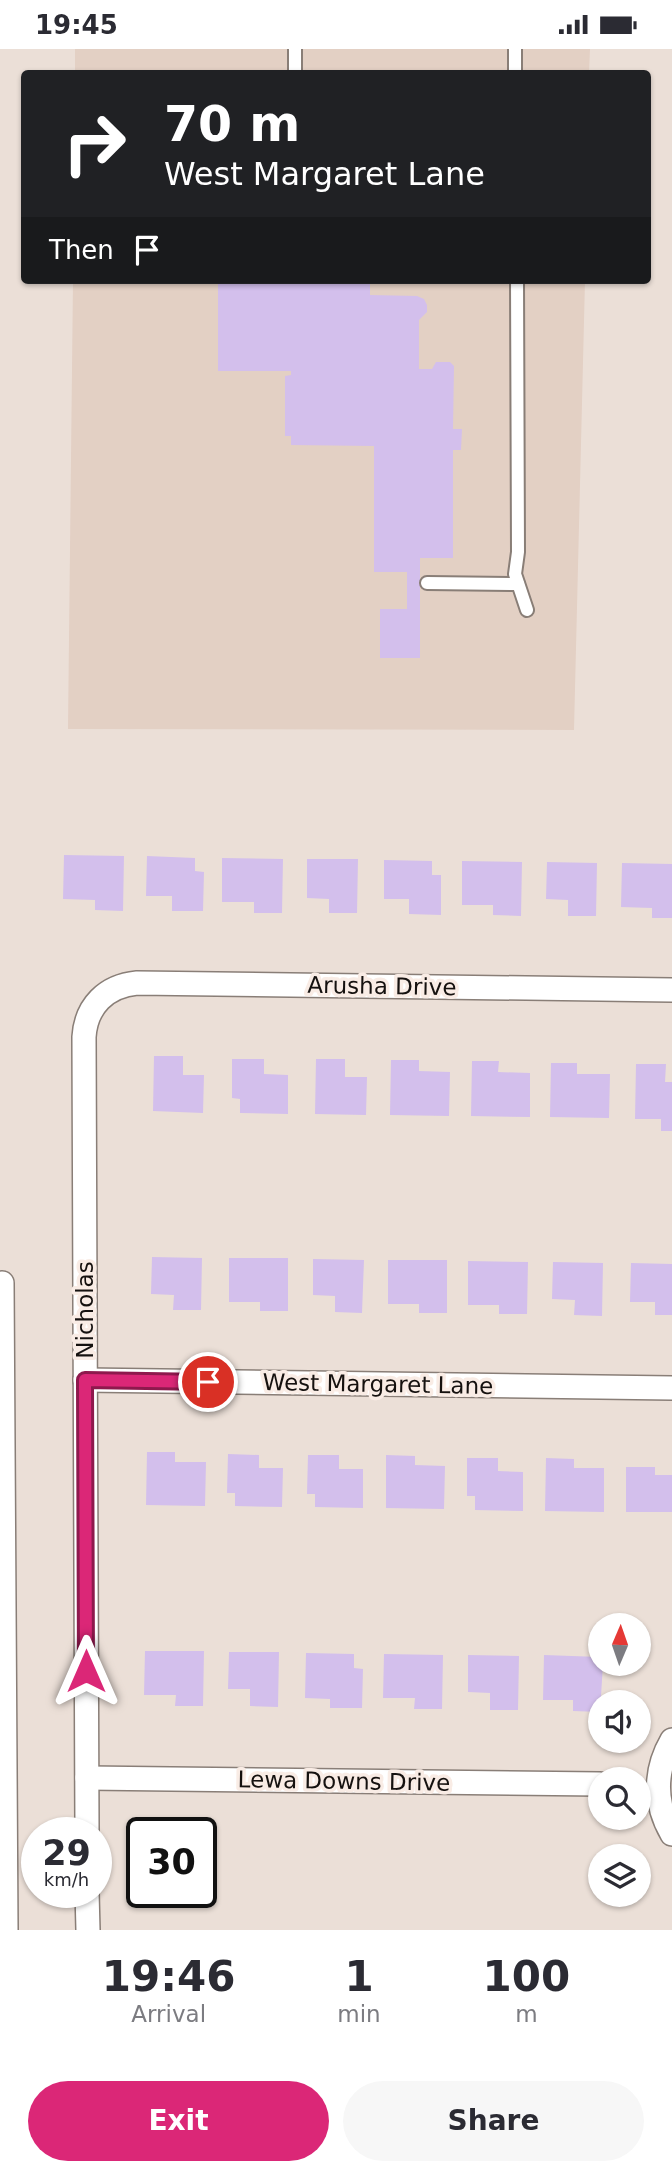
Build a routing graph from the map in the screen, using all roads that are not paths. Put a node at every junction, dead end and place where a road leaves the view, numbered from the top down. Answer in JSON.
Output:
{"nodes":[{"id":1,"x":295,"y":49,"type":"edge"},
{"id":2,"x":515,"y":49,"type":"edge"},
{"id":3,"x":295,"y":70,"type":"edge"},
{"id":4,"x":515,"y":70,"type":"edge"},
{"id":5,"x":517,"y":284,"type":"edge"},
{"id":6,"x":427,"y":583,"type":"dead end"},
{"id":7,"x":519,"y":584,"type":"junction"},
{"id":8,"x":527,"y":610,"type":"dead end"},
{"id":9,"x":672,"y":990,"type":"edge"},
{"id":10,"x":97,"y":1000,"type":"joint"},
{"id":11,"x":1,"y":1283,"type":"edge"},
{"id":12,"x":1,"y":1314,"type":"edge"},
{"id":13,"x":85,"y":1380,"type":"junction"},
{"id":14,"x":672,"y":1388,"type":"edge"},
{"id":15,"x":672,"y":1740,"type":"edge"},
{"id":16,"x":87,"y":1778,"type":"junction"},
{"id":17,"x":651,"y":1780,"type":"edge"},
{"id":18,"x":588,"y":1784,"type":"edge"},
{"id":19,"x":651,"y":1790,"type":"edge"},
{"id":20,"x":87,"y":1817,"type":"edge"},
{"id":21,"x":672,"y":1834,"type":"edge"},
{"id":22,"x":87,"y":1908,"type":"edge"},
{"id":23,"x":6,"y":1930,"type":"edge"},
{"id":24,"x":88,"y":1930,"type":"edge"}],
"edges":[{"from":1,"to":3,"type":"lane"},
{"from":2,"to":4,"type":"lane"},
{"from":5,"to":7,"type":"lane"},
{"from":6,"to":7,"type":"lane"},
{"from":7,"to":8,"type":"lane"},
{"from":9,"to":10,"type":"street","name":"Arusha Drive"},
{"from":10,"to":13,"type":"street","name":"Nicholas"},
{"from":11,"to":12,"type":"street"},
{"from":12,"to":23,"type":"street"},
{"from":13,"to":14,"type":"street","name":"West Margaret Lane"},
{"from":13,"to":16,"type":"street","name":"Nicholas"},
{"from":15,"to":17,"type":"street"},
{"from":16,"to":18,"type":"street","name":"Lewa Downs Drive"},
{"from":16,"to":20,"type":"street","name":"Nicholas"},
{"from":19,"to":21,"type":"street"},
{"from":22,"to":24,"type":"street"}]}
